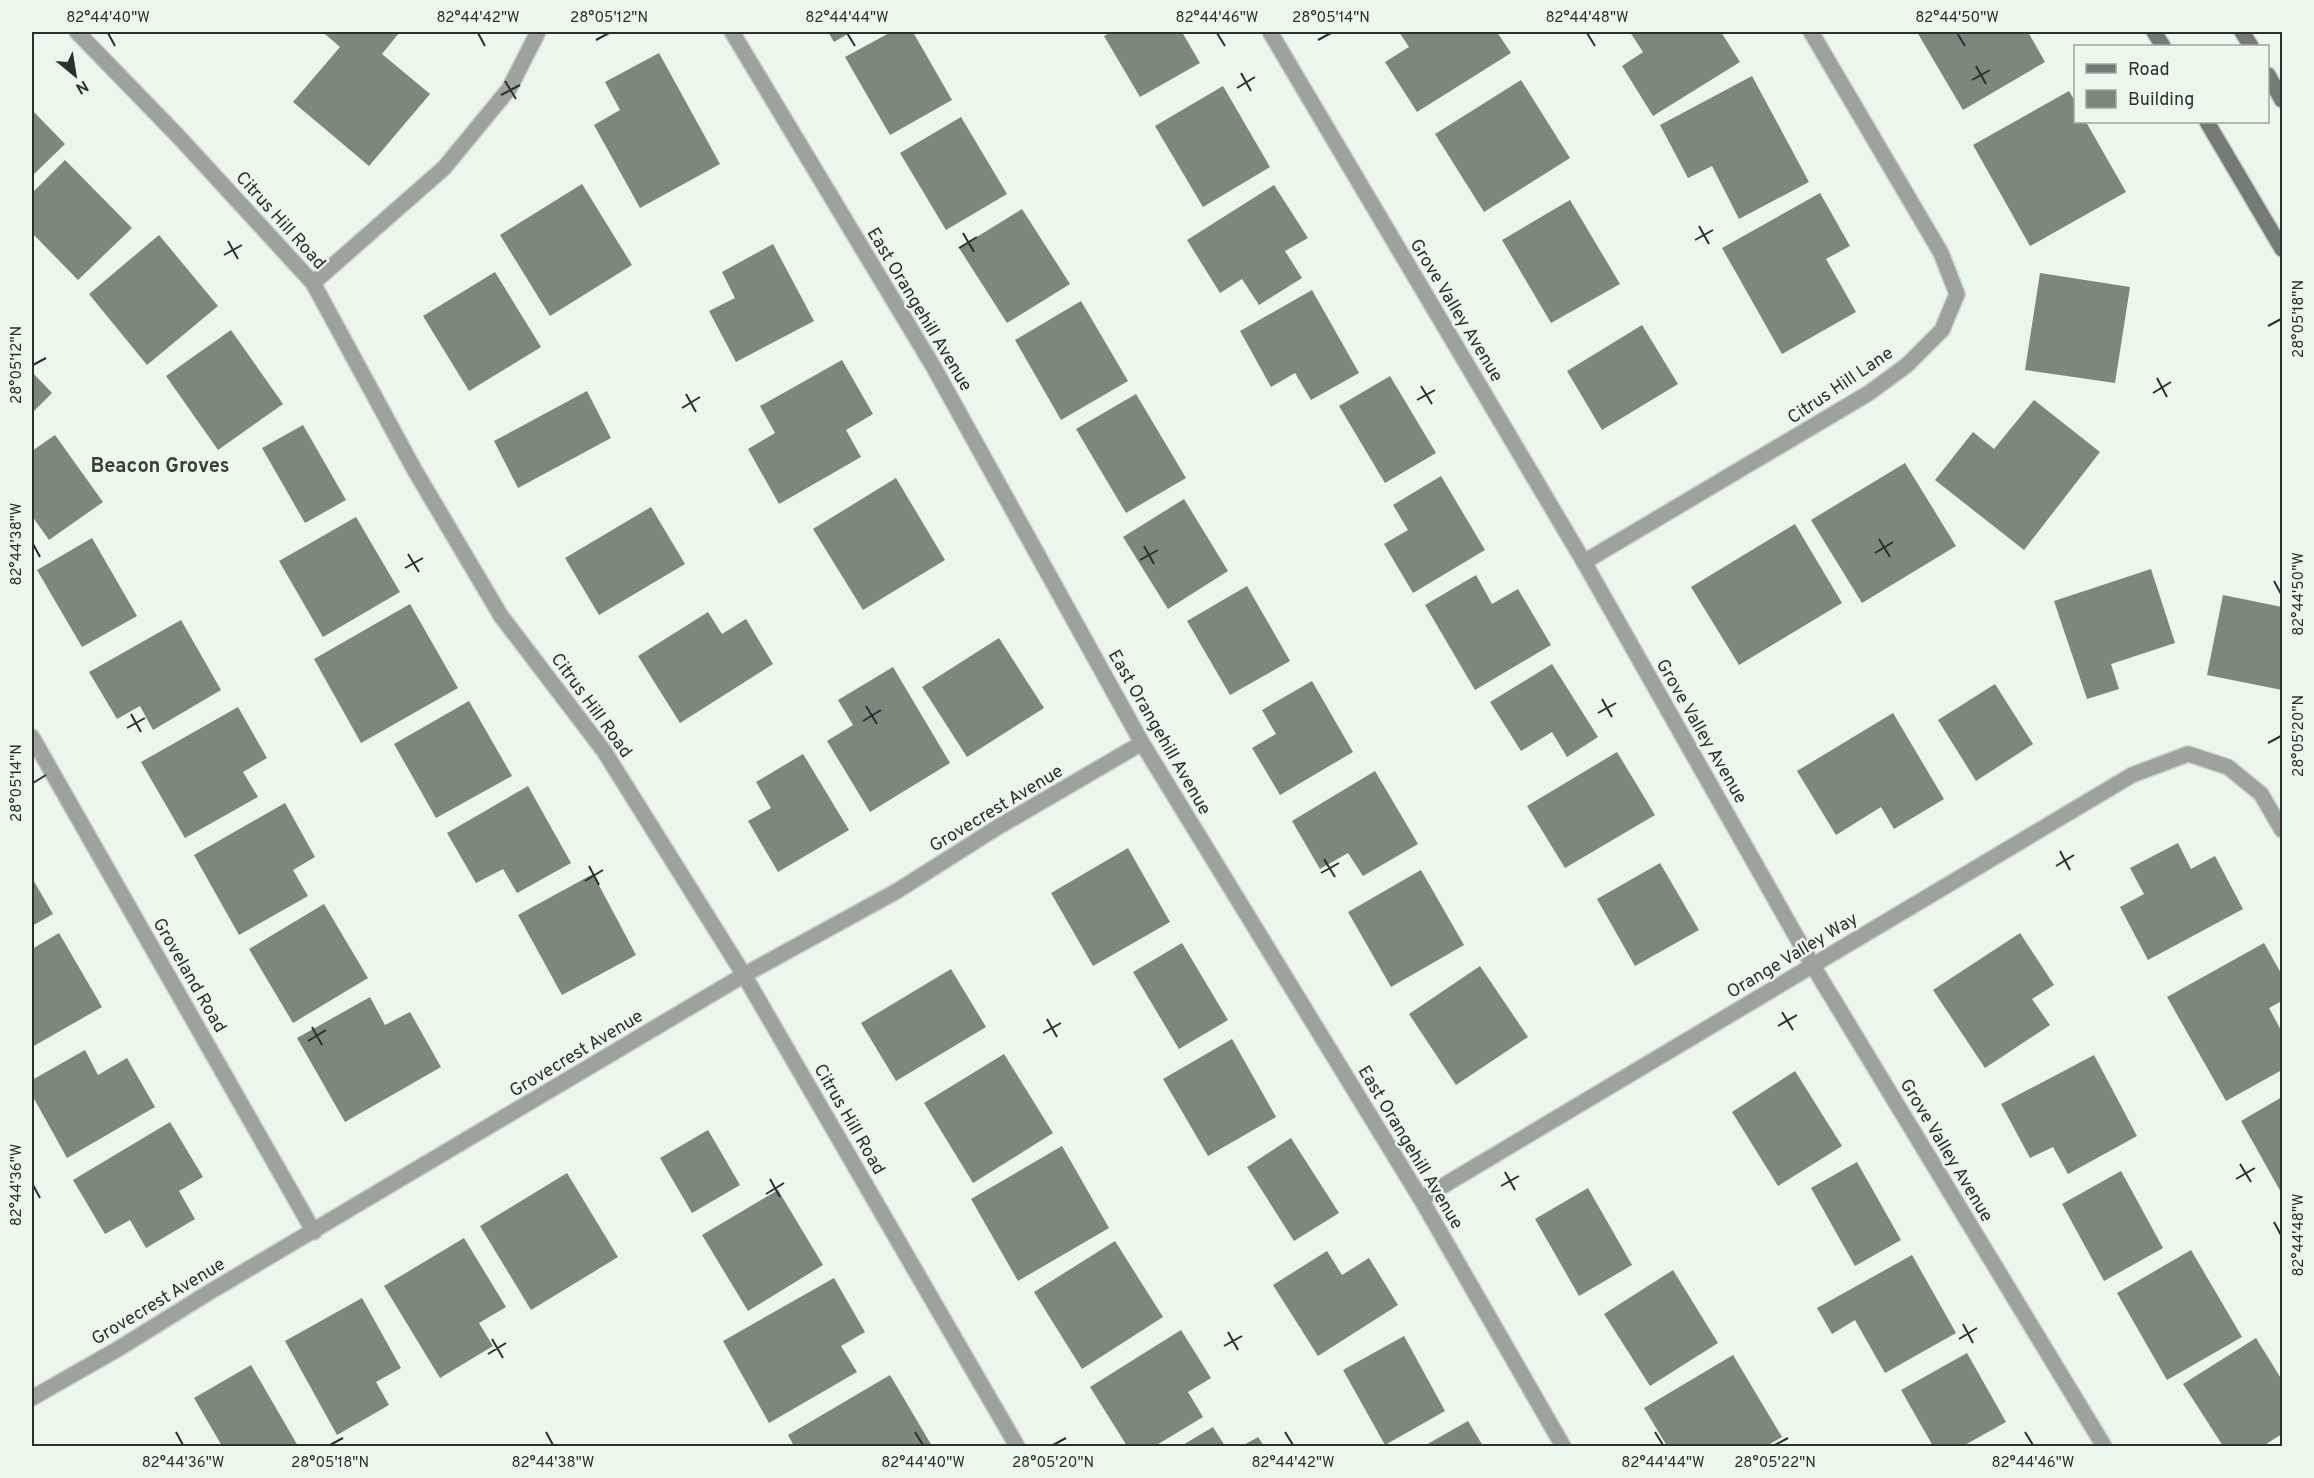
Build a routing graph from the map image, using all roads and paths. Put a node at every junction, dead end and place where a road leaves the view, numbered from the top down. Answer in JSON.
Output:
{"nodes":[{"id":1,"x":77,"y":32,"type":"edge"},
{"id":2,"x":538,"y":32,"type":"edge"},
{"id":3,"x":732,"y":32,"type":"edge"},
{"id":4,"x":1270,"y":32,"type":"edge"},
{"id":5,"x":1811,"y":32,"type":"edge"},
{"id":6,"x":2154,"y":32,"type":"edge"},
{"id":7,"x":2242,"y":32,"type":"edge"},
{"id":8,"x":2162,"y":45,"type":"edge"},
{"id":9,"x":2250,"y":45,"type":"edge"},
{"id":10,"x":2269,"y":77,"type":"edge"},
{"id":11,"x":2283,"y":100,"type":"edge"},
{"id":12,"x":2208,"y":123,"type":"edge"},
{"id":13,"x":2283,"y":249,"type":"edge"},
{"id":14,"x":313,"y":283,"type":"junction"},
{"id":15,"x":1584,"y":562,"type":"junction"},
{"id":16,"x":32,"y":737,"type":"edge"},
{"id":17,"x":1142,"y":743,"type":"junction"},
{"id":18,"x":2283,"y":830,"type":"edge"},
{"id":19,"x":1813,"y":966,"type":"junction"},
{"id":20,"x":744,"y":975,"type":"junction"},
{"id":21,"x":1421,"y":1199,"type":"junction"},
{"id":22,"x":314,"y":1232,"type":"junction"},
{"id":23,"x":32,"y":1398,"type":"edge"},
{"id":24,"x":1017,"y":1446,"type":"edge"},
{"id":25,"x":1563,"y":1446,"type":"edge"},
{"id":26,"x":2104,"y":1446,"type":"edge"}],
"edges":[{"from":1,"to":14,"type":"street","name":"Citrus Hill Road"},
{"from":2,"to":14,"type":"street"},
{"from":3,"to":17,"type":"street","name":"East Orangehill Avenue"},
{"from":4,"to":15,"type":"street","name":"Grove Valley Avenue"},
{"from":5,"to":15,"type":"street","name":"Citrus Hill Lane"},
{"from":6,"to":8,"type":"main road"},
{"from":7,"to":9,"type":"main road"},
{"from":10,"to":11,"type":"main road"},
{"from":12,"to":13,"type":"main road"},
{"from":14,"to":20,"type":"street","name":"Citrus Hill Road"},
{"from":15,"to":19,"type":"street","name":"Grove Valley Avenue"},
{"from":16,"to":22,"type":"street","name":"Groveland Road"},
{"from":17,"to":20,"type":"street","name":"Grovecrest Avenue"},
{"from":17,"to":21,"type":"street","name":"East Orangehill Avenue"},
{"from":18,"to":19,"type":"street","name":"Orange Valley Way"},
{"from":19,"to":21,"type":"street","name":"Orange Valley Way"},
{"from":19,"to":26,"type":"street","name":"Grove Valley Avenue"},
{"from":20,"to":22,"type":"street","name":"Grovecrest Avenue"},
{"from":20,"to":24,"type":"street","name":"Citrus Hill Road"},
{"from":21,"to":25,"type":"street","name":"East Orangehill Avenue"},
{"from":22,"to":23,"type":"street","name":"Grovecrest Avenue"}]}
